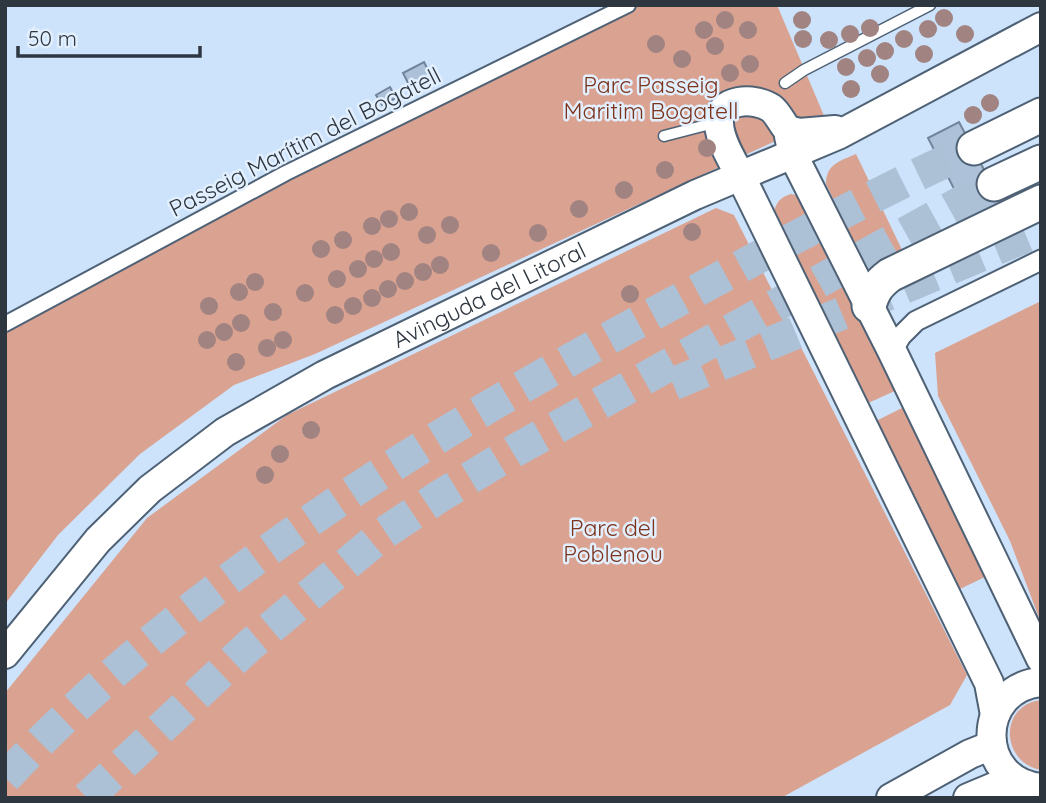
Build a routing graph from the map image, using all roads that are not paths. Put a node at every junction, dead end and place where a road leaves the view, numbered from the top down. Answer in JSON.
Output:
{"nodes":[{"id":1,"x":628,"y":5,"type":"edge"},
{"id":2,"x":930,"y":5,"type":"edge"},
{"id":3,"x":1041,"y":27,"type":"edge"},
{"id":4,"x":785,"y":83,"type":"dead end"},
{"id":5,"x":1041,"y":115,"type":"edge"},
{"id":6,"x":719,"y":122,"type":"junction"},
{"id":7,"x":664,"y":136,"type":"dead end"},
{"id":8,"x":791,"y":143,"type":"junction"},
{"id":9,"x":974,"y":148,"type":"tunnel mouth"},
{"id":10,"x":1041,"y":162,"type":"edge"},
{"id":11,"x":740,"y":176,"type":"junction"},
{"id":12,"x":994,"y":184,"type":"tunnel mouth"},
{"id":13,"x":1041,"y":202,"type":"edge"},
{"id":14,"x":1041,"y":260,"type":"edge"},
{"id":15,"x":869,"y":306,"type":"junction"},
{"id":16,"x":5,"y":324,"type":"edge"},
{"id":17,"x":892,"y":351,"type":"junction"},
{"id":18,"x":5,"y":654,"type":"edge"},
{"id":19,"x":1041,"y":659,"type":"edge"},
{"id":20,"x":1041,"y":682,"type":"edge"},
{"id":21,"x":995,"y":715,"type":"junction"},
{"id":22,"x":990,"y":746,"type":"junction"},
{"id":23,"x":1034,"y":786,"type":"edge"},
{"id":24,"x":891,"y":798,"type":"edge"},
{"id":25,"x":968,"y":798,"type":"edge"}],
"edges":[{"from":1,"to":16,"type":"street","name":"Passeig Marítim del Bogatell"},
{"from":2,"to":4,"type":"lane"},
{"from":3,"to":8,"type":"main road"},
{"from":5,"to":9,"type":"highway"},
{"from":6,"to":7,"type":"lane"},
{"from":6,"to":8,"type":"main road"},
{"from":6,"to":11,"type":"main road"},
{"from":8,"to":11,"type":"main road","name":"Avinguda del Litoral"},
{"from":8,"to":15,"type":"main road"},
{"from":10,"to":12,"type":"highway"},
{"from":11,"to":18,"type":"main road","name":"Avinguda del Litoral"},
{"from":11,"to":21,"type":"main road"},
{"from":13,"to":15,"type":"highway"},
{"from":14,"to":17,"type":"street"},
{"from":15,"to":17,"type":"main road"},
{"from":17,"to":19,"type":"main road"},
{"from":20,"to":21,"type":"main road"},
{"from":21,"to":22,"type":"main road"},
{"from":22,"to":23,"type":"main road"},
{"from":22,"to":24,"type":"main road"},
{"from":23,"to":25,"type":"main road"}]}
